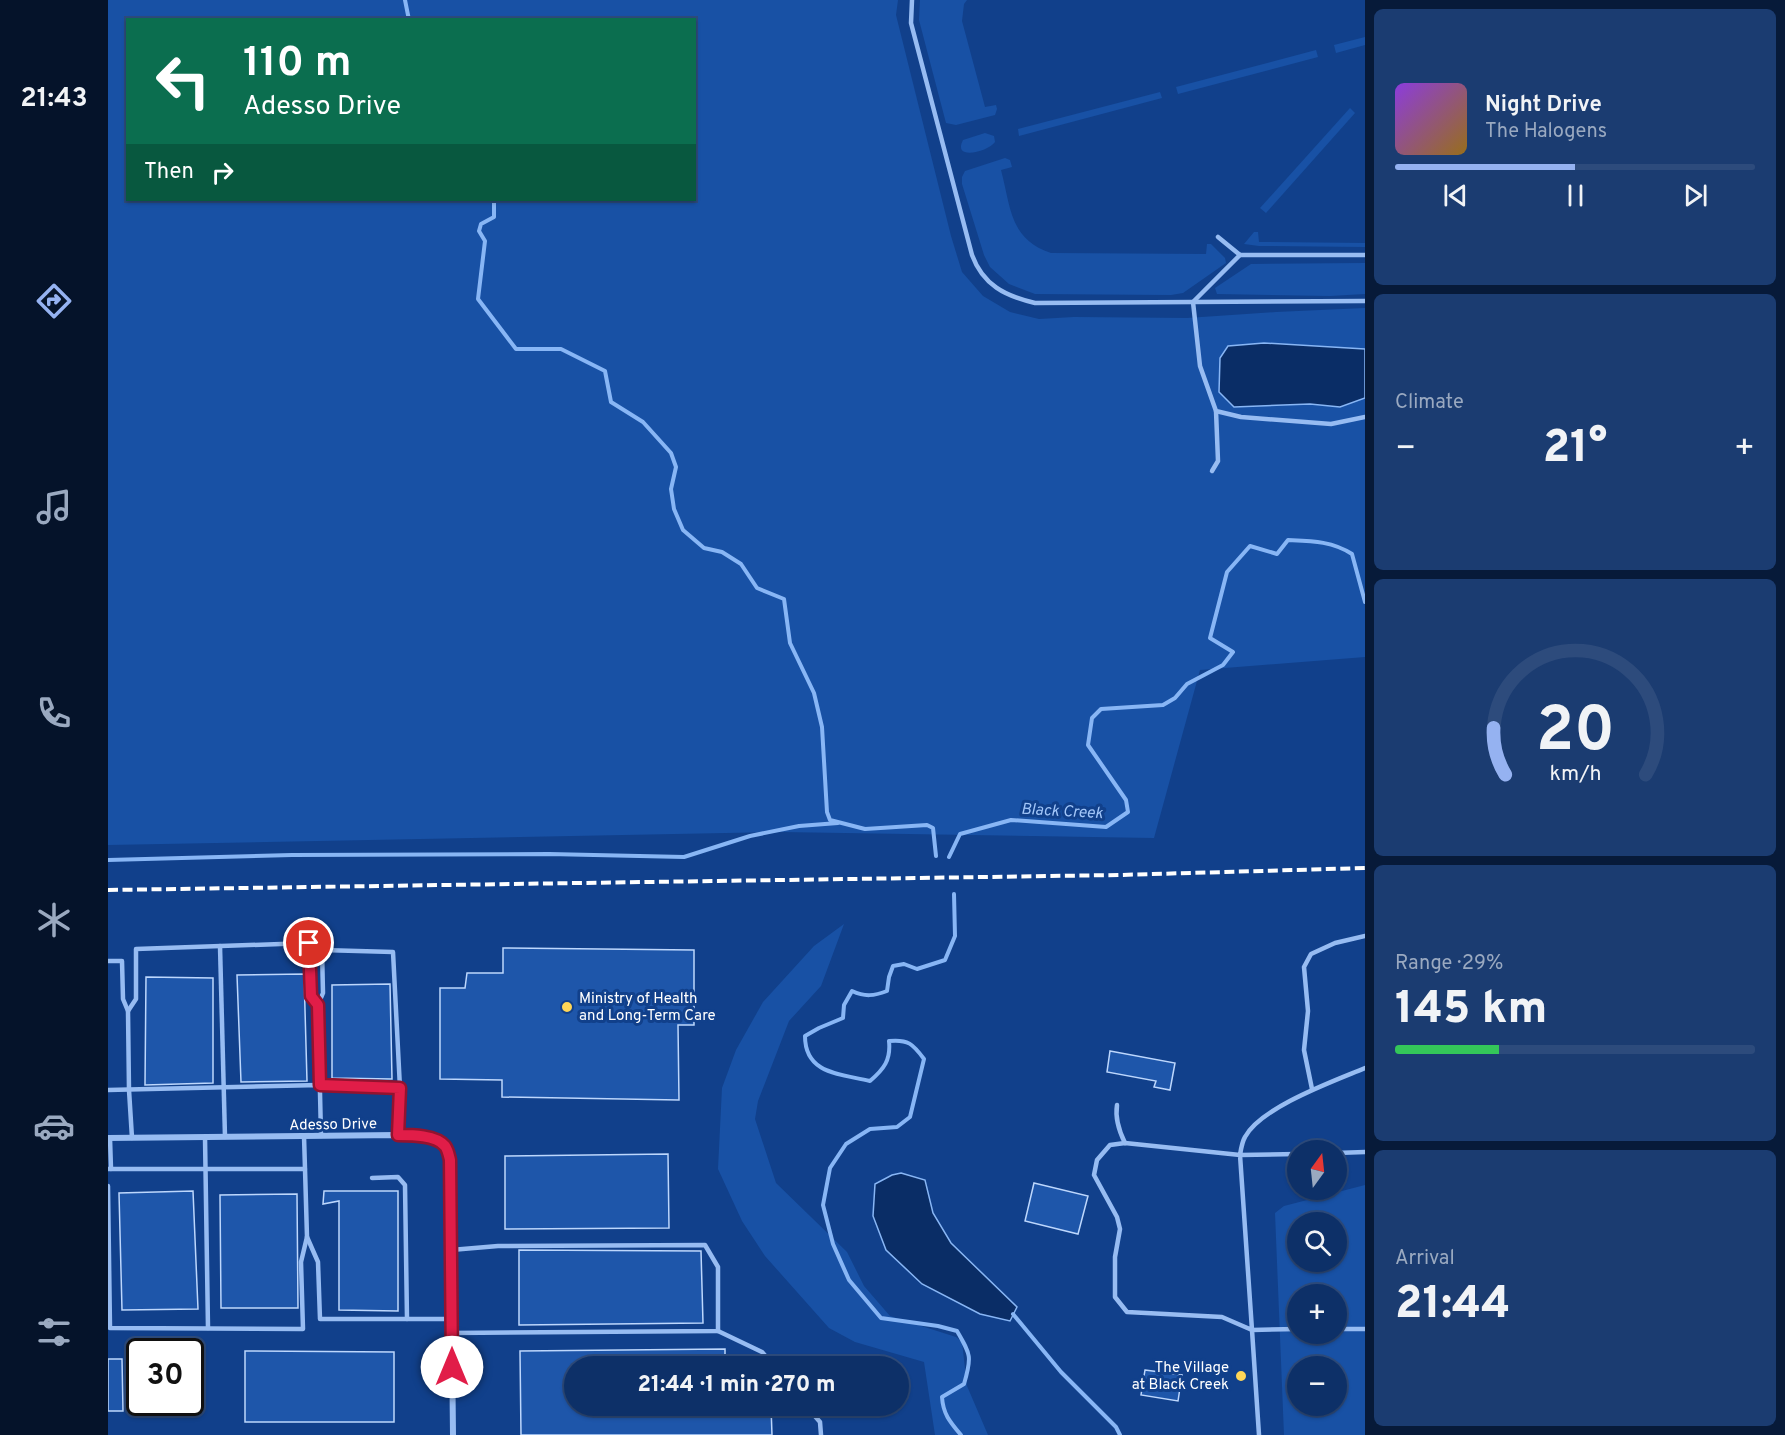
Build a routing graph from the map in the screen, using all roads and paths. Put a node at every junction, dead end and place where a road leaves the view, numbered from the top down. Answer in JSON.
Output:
{"nodes":[{"id":1,"x":912,"y":0,"type":"edge"},
{"id":2,"x":1218,"y":237,"type":"dead end"},
{"id":3,"x":1240,"y":255,"type":"junction"},
{"id":4,"x":1365,"y":255,"type":"edge"},
{"id":5,"x":1365,"y":301,"type":"edge"},
{"id":6,"x":1193,"y":302,"type":"junction"},
{"id":7,"x":1216,"y":411,"type":"junction"},
{"id":8,"x":1365,"y":417,"type":"edge"},
{"id":9,"x":1212,"y":471,"type":"dead end"},
{"id":10,"x":1365,"y":936,"type":"edge"},
{"id":11,"x":220,"y":946,"type":"junction"},
{"id":12,"x":108,"y":961,"type":"edge"},
{"id":13,"x":318,"y":1005,"type":"junction"},
{"id":14,"x":128,"y":1011,"type":"junction"},
{"id":15,"x":1365,"y":1068,"type":"edge"},
{"id":16,"x":320,"y":1085,"type":"junction"},
{"id":17,"x":400,"y":1088,"type":"junction"},
{"id":18,"x":224,"y":1089,"type":"junction"},
{"id":19,"x":1312,"y":1089,"type":"junction"},
{"id":20,"x":108,"y":1090,"type":"edge"},
{"id":21,"x":129,"y":1090,"type":"junction"},
{"id":22,"x":1117,"y":1105,"type":"dead end"},
{"id":23,"x":398,"y":1135,"type":"junction"},
{"id":24,"x":304,"y":1136,"type":"junction"},
{"id":25,"x":321,"y":1136,"type":"junction"},
{"id":26,"x":205,"y":1137,"type":"junction"},
{"id":27,"x":225,"y":1137,"type":"junction"},
{"id":28,"x":109,"y":1138,"type":"edge"},
{"id":29,"x":132,"y":1138,"type":"junction"},
{"id":30,"x":1125,"y":1143,"type":"junction"},
{"id":31,"x":1365,"y":1152,"type":"edge"},
{"id":32,"x":1347,"y":1153,"type":"edge"},
{"id":33,"x":1287,"y":1154,"type":"edge"},
{"id":34,"x":1240,"y":1155,"type":"junction"},
{"id":35,"x":110,"y":1169,"type":"edge"},
{"id":36,"x":205,"y":1169,"type":"junction"},
{"id":37,"x":305,"y":1169,"type":"junction"},
{"id":38,"x":372,"y":1178,"type":"dead end"},
{"id":39,"x":108,"y":1186,"type":"edge"},
{"id":40,"x":307,"y":1237,"type":"junction"},
{"id":41,"x":451,"y":1250,"type":"junction"},
{"id":42,"x":407,"y":1319,"type":"junction"},
{"id":43,"x":452,"y":1319,"type":"junction"},
{"id":44,"x":208,"y":1328,"type":"junction"},
{"id":45,"x":1287,"y":1329,"type":"edge"},
{"id":46,"x":1347,"y":1329,"type":"edge"},
{"id":47,"x":1365,"y":1329,"type":"edge"},
{"id":48,"x":1252,"y":1330,"type":"junction"},
{"id":49,"x":718,"y":1331,"type":"junction"},
{"id":50,"x":452,"y":1333,"type":"junction"},
{"id":51,"x":765,"y":1356,"type":"edge"},
{"id":52,"x":815,"y":1416,"type":"edge"},
{"id":53,"x":453,"y":1435,"type":"edge"},
{"id":54,"x":820,"y":1435,"type":"edge"},
{"id":55,"x":1258,"y":1435,"type":"edge"}],
"edges":[{"from":1,"to":6,"type":"lane"},
{"from":2,"to":3,"type":"lane"},
{"from":3,"to":4,"type":"lane"},
{"from":3,"to":6,"type":"lane"},
{"from":5,"to":6,"type":"lane"},
{"from":6,"to":7,"type":"lane"},
{"from":7,"to":8,"type":"lane"},
{"from":7,"to":9,"type":"lane"},
{"from":10,"to":19,"type":"lane"},
{"from":11,"to":13,"type":"lane"},
{"from":11,"to":14,"type":"lane"},
{"from":11,"to":18,"type":"lane"},
{"from":12,"to":14,"type":"lane"},
{"from":13,"to":16,"type":"lane"},
{"from":13,"to":17,"type":"lane"},
{"from":14,"to":21,"type":"lane"},
{"from":15,"to":19,"type":"lane"},
{"from":16,"to":17,"type":"lane"},
{"from":16,"to":18,"type":"lane"},
{"from":16,"to":25,"type":"lane"},
{"from":17,"to":23,"type":"lane"},
{"from":18,"to":21,"type":"lane"},
{"from":18,"to":27,"type":"lane"},
{"from":19,"to":34,"type":"lane"},
{"from":20,"to":21,"type":"lane"},
{"from":21,"to":29,"type":"lane"},
{"from":22,"to":30,"type":"lane"},
{"from":23,"to":25,"type":"street","name":"Adesso Drive"},
{"from":23,"to":41,"type":"street","name":"Adesso Drive"},
{"from":24,"to":25,"type":"street","name":"Adesso Drive"},
{"from":24,"to":27,"type":"street","name":"Adesso Drive"},
{"from":24,"to":37,"type":"lane"},
{"from":26,"to":27,"type":"street","name":"Adesso Drive"},
{"from":26,"to":29,"type":"street","name":"Adesso Drive"},
{"from":26,"to":36,"type":"lane"},
{"from":28,"to":29,"type":"street","name":"Adesso Drive"},
{"from":28,"to":35,"type":"lane"},
{"from":30,"to":34,"type":"lane"},
{"from":30,"to":48,"type":"lane"},
{"from":31,"to":32,"type":"lane"},
{"from":33,"to":34,"type":"lane"},
{"from":34,"to":48,"type":"lane"},
{"from":35,"to":36,"type":"lane"},
{"from":36,"to":37,"type":"lane"},
{"from":36,"to":44,"type":"lane"},
{"from":37,"to":40,"type":"lane"},
{"from":38,"to":42,"type":"lane"},
{"from":39,"to":44,"type":"lane"},
{"from":40,"to":42,"type":"lane"},
{"from":40,"to":44,"type":"lane"},
{"from":41,"to":43,"type":"street","name":"Adesso Drive"},
{"from":41,"to":49,"type":"lane"},
{"from":42,"to":43,"type":"lane"},
{"from":43,"to":50,"type":"street","name":"Adesso Drive"},
{"from":45,"to":48,"type":"lane"},
{"from":46,"to":47,"type":"lane"},
{"from":48,"to":55,"type":"lane"},
{"from":49,"to":50,"type":"lane"},
{"from":49,"to":51,"type":"lane"},
{"from":50,"to":53,"type":"street","name":"Adesso Drive"},
{"from":52,"to":54,"type":"lane"}]}
